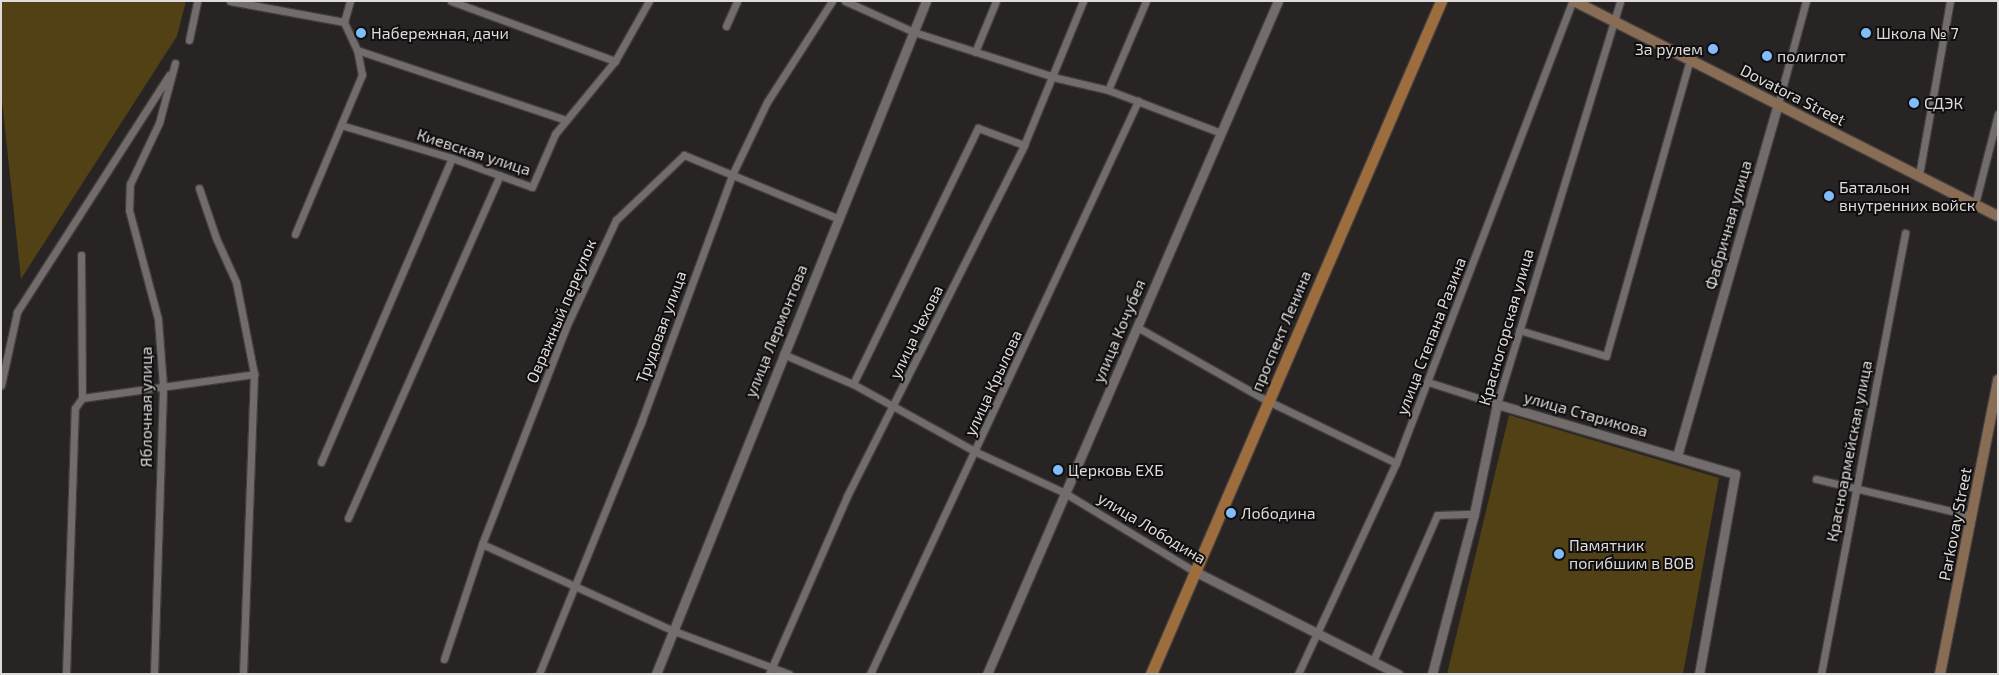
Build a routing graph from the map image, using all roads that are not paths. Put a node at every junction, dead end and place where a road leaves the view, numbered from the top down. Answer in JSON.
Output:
{"nodes":[{"id":1,"x":197,"y":1,"type":"edge"},
{"id":2,"x":230,"y":1,"type":"edge"},
{"id":3,"x":350,"y":1,"type":"edge"},
{"id":4,"x":451,"y":1,"type":"edge"},
{"id":5,"x":649,"y":1,"type":"edge"},
{"id":6,"x":737,"y":1,"type":"edge"},
{"id":7,"x":832,"y":1,"type":"edge"},
{"id":8,"x":845,"y":1,"type":"edge"},
{"id":9,"x":926,"y":1,"type":"edge"},
{"id":10,"x":996,"y":1,"type":"edge"},
{"id":11,"x":1083,"y":1,"type":"edge"},
{"id":12,"x":1146,"y":1,"type":"edge"},
{"id":13,"x":1278,"y":1,"type":"edge"},
{"id":14,"x":1441,"y":1,"type":"edge"},
{"id":15,"x":1573,"y":1,"type":"edge"},
{"id":16,"x":1620,"y":1,"type":"edge"},
{"id":17,"x":1806,"y":1,"type":"edge"},
{"id":18,"x":1950,"y":1,"type":"edge"},
{"id":19,"x":266,"y":5,"type":"edge"},
{"id":20,"x":344,"y":22,"type":"junction"},
{"id":21,"x":1613,"y":22,"type":"junction"},
{"id":22,"x":726,"y":26,"type":"dead end"},
{"id":23,"x":914,"y":32,"type":"junction"},
{"id":24,"x":188,"y":40,"type":"dead end"},
{"id":25,"x":358,"y":50,"type":"junction"},
{"id":26,"x":975,"y":52,"type":"junction"},
{"id":27,"x":1690,"y":60,"type":"junction"},
{"id":28,"x":615,"y":61,"type":"junction"},
{"id":29,"x":1052,"y":77,"type":"junction"},
{"id":30,"x":1108,"y":90,"type":"junction"},
{"id":31,"x":1138,"y":101,"type":"junction"},
{"id":32,"x":1778,"y":104,"type":"junction"},
{"id":33,"x":1998,"y":114,"type":"edge"},
{"id":34,"x":566,"y":120,"type":"junction"},
{"id":35,"x":341,"y":125,"type":"junction"},
{"id":36,"x":1221,"y":133,"type":"junction"},
{"id":37,"x":1024,"y":145,"type":"junction"},
{"id":38,"x":452,"y":158,"type":"junction"},
{"id":39,"x":1919,"y":174,"type":"junction"},
{"id":40,"x":500,"y":175,"type":"junction"},
{"id":41,"x":732,"y":175,"type":"junction"},
{"id":42,"x":199,"y":188,"type":"dead end"},
{"id":43,"x":1975,"y":204,"type":"junction"},
{"id":44,"x":1998,"y":216,"type":"edge"},
{"id":45,"x":839,"y":219,"type":"junction"},
{"id":46,"x":1905,"y":233,"type":"dead end"},
{"id":47,"x":295,"y":234,"type":"dead end"},
{"id":48,"x":81,"y":255,"type":"dead end"},
{"id":49,"x":1137,"y":328,"type":"junction"},
{"id":50,"x":1519,"y":330,"type":"junction"},
{"id":51,"x":783,"y":354,"type":"junction"},
{"id":52,"x":254,"y":374,"type":"junction"},
{"id":53,"x":1998,"y":380,"type":"edge"},
{"id":54,"x":1428,"y":382,"type":"junction"},
{"id":55,"x":853,"y":384,"type":"junction"},
{"id":56,"x":1,"y":385,"type":"edge"},
{"id":57,"x":163,"y":386,"type":"junction"},
{"id":58,"x":82,"y":398,"type":"junction"},
{"id":59,"x":1268,"y":401,"type":"junction"},
{"id":60,"x":1497,"y":404,"type":"junction"},
{"id":61,"x":894,"y":405,"type":"junction"},
{"id":62,"x":976,"y":452,"type":"junction"},
{"id":63,"x":1677,"y":456,"type":"junction"},
{"id":64,"x":321,"y":462,"type":"dead end"},
{"id":65,"x":1396,"y":464,"type":"junction"},
{"id":66,"x":1816,"y":479,"type":"dead end"},
{"id":67,"x":1855,"y":488,"type":"junction"},
{"id":68,"x":1065,"y":493,"type":"junction"},
{"id":69,"x":1474,"y":514,"type":"junction"},
{"id":70,"x":1972,"y":516,"type":"junction"},
{"id":71,"x":348,"y":518,"type":"dead end"},
{"id":72,"x":482,"y":544,"type":"junction"},
{"id":73,"x":1194,"y":571,"type":"junction"},
{"id":74,"x":574,"y":586,"type":"junction"},
{"id":75,"x":674,"y":631,"type":"junction"},
{"id":76,"x":1316,"y":633,"type":"junction"},
{"id":77,"x":444,"y":659,"type":"dead end"},
{"id":78,"x":1372,"y":661,"type":"junction"},
{"id":79,"x":772,"y":666,"type":"junction"},
{"id":80,"x":66,"y":674,"type":"edge"},
{"id":81,"x":154,"y":674,"type":"edge"},
{"id":82,"x":244,"y":674,"type":"edge"},
{"id":83,"x":539,"y":674,"type":"edge"},
{"id":84,"x":656,"y":674,"type":"edge"},
{"id":85,"x":769,"y":674,"type":"edge"},
{"id":86,"x":789,"y":674,"type":"edge"},
{"id":87,"x":870,"y":674,"type":"edge"},
{"id":88,"x":987,"y":674,"type":"edge"},
{"id":89,"x":1151,"y":674,"type":"edge"},
{"id":90,"x":1298,"y":674,"type":"edge"},
{"id":91,"x":1398,"y":674,"type":"edge"},
{"id":92,"x":1432,"y":674,"type":"edge"},
{"id":93,"x":1699,"y":674,"type":"edge"},
{"id":94,"x":1820,"y":674,"type":"edge"},
{"id":95,"x":1940,"y":674,"type":"edge"}],
"edges":[{"from":1,"to":24,"type":"street"},
{"from":2,"to":19,"type":"street"},
{"from":3,"to":20,"type":"street"},
{"from":4,"to":28,"type":"street"},
{"from":5,"to":28,"type":"street","name":"Киевская улица"},
{"from":6,"to":22,"type":"street"},
{"from":7,"to":41,"type":"street","name":"Трудовая улица"},
{"from":8,"to":23,"type":"street"},
{"from":9,"to":23,"type":"street","name":"улица Лермонтова"},
{"from":10,"to":26,"type":"street"},
{"from":11,"to":29,"type":"street","name":"улица Чехова"},
{"from":12,"to":30,"type":"street"},
{"from":13,"to":36,"type":"street","name":"улица Кочубея"},
{"from":14,"to":59,"type":"main road","name":"проспект Ленина"},
{"from":15,"to":21,"type":"main road","name":"Dovatora Street"},
{"from":15,"to":54,"type":"street","name":"улица Степана Разина"},
{"from":16,"to":21,"type":"street"},
{"from":17,"to":32,"type":"street","name":"Фабричная улица"},
{"from":18,"to":39,"type":"street"},
{"from":19,"to":20,"type":"street"},
{"from":20,"to":25,"type":"street"},
{"from":21,"to":27,"type":"main road","name":"Dovatora Street"},
{"from":21,"to":50,"type":"street","name":"Красногорская улица"},
{"from":23,"to":26,"type":"street"},
{"from":23,"to":45,"type":"street","name":"улица Лермонтова"},
{"from":25,"to":34,"type":"street"},
{"from":25,"to":35,"type":"street"},
{"from":26,"to":29,"type":"street"},
{"from":27,"to":32,"type":"main road","name":"Dovatora Street"},
{"from":27,"to":50,"type":"street"},
{"from":28,"to":34,"type":"street","name":"Киевская улица"},
{"from":29,"to":30,"type":"street"},
{"from":29,"to":37,"type":"street","name":"улица Чехова"},
{"from":30,"to":31,"type":"street"},
{"from":31,"to":36,"type":"street"},
{"from":31,"to":62,"type":"street","name":"улица Крылова"},
{"from":32,"to":39,"type":"main road","name":"Dovatora Street"},
{"from":32,"to":63,"type":"street","name":"Фабричная улица"},
{"from":33,"to":43,"type":"street"},
{"from":34,"to":40,"type":"street","name":"Киевская улица"},
{"from":35,"to":38,"type":"street","name":"Киевская улица"},
{"from":35,"to":47,"type":"street"},
{"from":36,"to":49,"type":"street","name":"улица Кочубея"},
{"from":37,"to":55,"type":"street"},
{"from":37,"to":61,"type":"street","name":"улица Чехова"},
{"from":38,"to":40,"type":"street","name":"Киевская улица"},
{"from":38,"to":64,"type":"street"},
{"from":39,"to":43,"type":"main road","name":"Dovatora Street"},
{"from":40,"to":71,"type":"street"},
{"from":41,"to":45,"type":"street","name":"Овражный переулок"},
{"from":41,"to":72,"type":"street","name":"Овражный переулок"},
{"from":41,"to":74,"type":"street","name":"Трудовая улица"},
{"from":42,"to":52,"type":"street"},
{"from":43,"to":44,"type":"main road","name":"Dovatora Street"},
{"from":45,"to":51,"type":"street","name":"улица Лермонтова"},
{"from":46,"to":67,"type":"street","name":"Красноармейская улица"},
{"from":48,"to":58,"type":"street"},
{"from":49,"to":59,"type":"street"},
{"from":49,"to":68,"type":"street","name":"улица Кочубея"},
{"from":50,"to":60,"type":"street","name":"Красногорская улица"},
{"from":51,"to":55,"type":"street","name":"улица Лободина"},
{"from":51,"to":75,"type":"street","name":"улица Лермонтова"},
{"from":52,"to":57,"type":"street"},
{"from":52,"to":82,"type":"street"},
{"from":53,"to":70,"type":"main road","name":"Parkovay Street"},
{"from":54,"to":60,"type":"street","name":"улица Старикова"},
{"from":54,"to":65,"type":"street","name":"улица Степана Разина"},
{"from":55,"to":61,"type":"street","name":"улица Лободина"},
{"from":56,"to":57,"type":"street","name":"Яблочная улица"},
{"from":57,"to":58,"type":"street"},
{"from":57,"to":81,"type":"street","name":"Яблочная улица"},
{"from":58,"to":80,"type":"street"},
{"from":59,"to":65,"type":"street"},
{"from":59,"to":73,"type":"main road","name":"проспект Ленина"},
{"from":60,"to":63,"type":"street","name":"улица Старикова"},
{"from":60,"to":69,"type":"street","name":"Красногорская улица"},
{"from":61,"to":62,"type":"street","name":"улица Лободина"},
{"from":61,"to":79,"type":"street","name":"улица Чехова"},
{"from":62,"to":68,"type":"street","name":"улица Лободина"},
{"from":62,"to":87,"type":"street","name":"улица Крылова"},
{"from":63,"to":93,"type":"street","name":"улица Старикова"},
{"from":65,"to":76,"type":"street","name":"улица Степана Разина"},
{"from":66,"to":67,"type":"street"},
{"from":67,"to":70,"type":"street"},
{"from":67,"to":94,"type":"street","name":"Красноармейская улица"},
{"from":68,"to":73,"type":"street","name":"улица Лободина"},
{"from":68,"to":88,"type":"street","name":"улица Кочубея"},
{"from":69,"to":78,"type":"street"},
{"from":69,"to":92,"type":"street","name":"Красногорская улица"},
{"from":70,"to":95,"type":"main road","name":"Parkovay Street"},
{"from":72,"to":74,"type":"street"},
{"from":72,"to":77,"type":"street","name":"Овражный переулок"},
{"from":73,"to":76,"type":"street","name":"улица Лободина"},
{"from":73,"to":89,"type":"main road","name":"проспект Ленина"},
{"from":74,"to":75,"type":"street"},
{"from":74,"to":83,"type":"street","name":"Трудовая улица"},
{"from":75,"to":79,"type":"street"},
{"from":75,"to":84,"type":"street","name":"улица Лермонтова"},
{"from":76,"to":78,"type":"street","name":"улица Лободина"},
{"from":76,"to":90,"type":"street","name":"улица Степана Разина"},
{"from":78,"to":91,"type":"street","name":"улица Лободина"},
{"from":79,"to":85,"type":"street","name":"улица Чехова"},
{"from":79,"to":86,"type":"street"}]}
